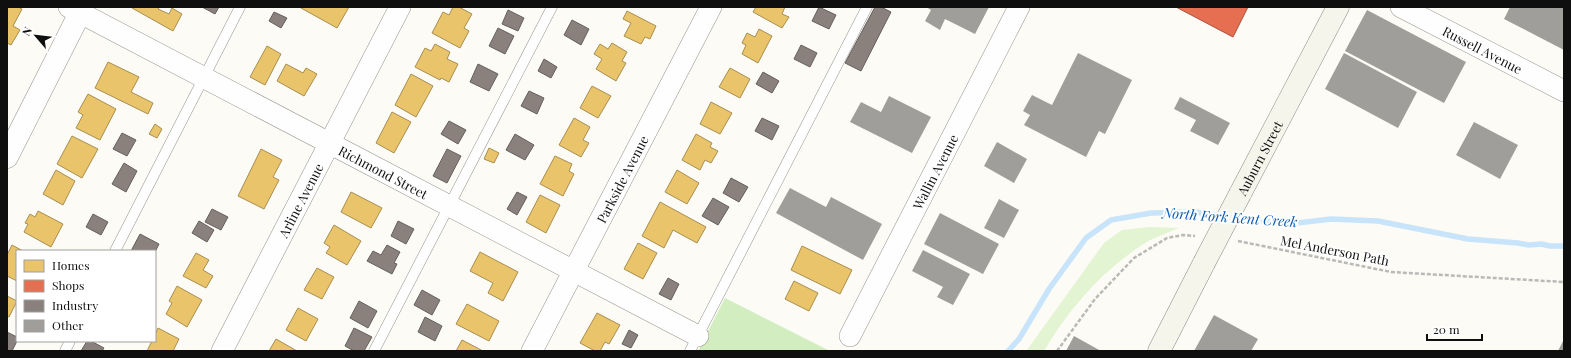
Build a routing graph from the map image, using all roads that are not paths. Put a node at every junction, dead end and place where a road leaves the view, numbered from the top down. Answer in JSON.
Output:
{"nodes":[{"id":1,"x":240,"y":7,"type":"edge"},
{"id":2,"x":400,"y":7,"type":"edge"},
{"id":3,"x":552,"y":7,"type":"edge"},
{"id":4,"x":711,"y":7,"type":"edge"},
{"id":5,"x":866,"y":7,"type":"edge"},
{"id":6,"x":1019,"y":7,"type":"edge"},
{"id":7,"x":1338,"y":7,"type":"edge"},
{"id":8,"x":1401,"y":7,"type":"edge"},
{"id":9,"x":78,"y":9,"type":"edge"},
{"id":10,"x":202,"y":78,"type":"junction"},
{"id":11,"x":1564,"y":91,"type":"edge"},
{"id":12,"x":329,"y":144,"type":"junction"},
{"id":13,"x":7,"y":156,"type":"edge"},
{"id":14,"x":449,"y":205,"type":"junction"},
{"id":15,"x":116,"y":250,"type":"edge"},
{"id":16,"x":574,"y":270,"type":"junction"},
{"id":17,"x":850,"y":336,"type":"dead end"},
{"id":18,"x":70,"y":342,"type":"edge"},
{"id":19,"x":694,"y":344,"type":"edge"},
{"id":20,"x":65,"y":351,"type":"edge"},
{"id":21,"x":222,"y":351,"type":"edge"},
{"id":22,"x":374,"y":351,"type":"edge"},
{"id":23,"x":532,"y":351,"type":"edge"},
{"id":24,"x":1159,"y":351,"type":"edge"}],
"edges":[{"from":1,"to":10,"type":"lane"},
{"from":2,"to":12,"type":"street","name":"Arline Avenue"},
{"from":3,"to":14,"type":"lane"},
{"from":4,"to":16,"type":"street","name":"Parkside Avenue"},
{"from":5,"to":19,"type":"lane"},
{"from":6,"to":17,"type":"street","name":"Wallin Avenue"},
{"from":7,"to":24,"type":"main road","name":"Auburn Street","bridge":true},
{"from":8,"to":11,"type":"street","name":"Russell Avenue"},
{"from":9,"to":10,"type":"street","name":"Richmond Street"},
{"from":9,"to":13,"type":"street"},
{"from":10,"to":12,"type":"street","name":"Richmond Street"},
{"from":10,"to":15,"type":"lane"},
{"from":12,"to":14,"type":"street","name":"Richmond Street"},
{"from":12,"to":21,"type":"street","name":"Arline Avenue"},
{"from":14,"to":16,"type":"street","name":"Richmond Street"},
{"from":14,"to":22,"type":"lane"},
{"from":16,"to":19,"type":"street","name":"Richmond Street"},
{"from":16,"to":23,"type":"street","name":"Parkside Avenue"},
{"from":18,"to":20,"type":"lane"}]}
